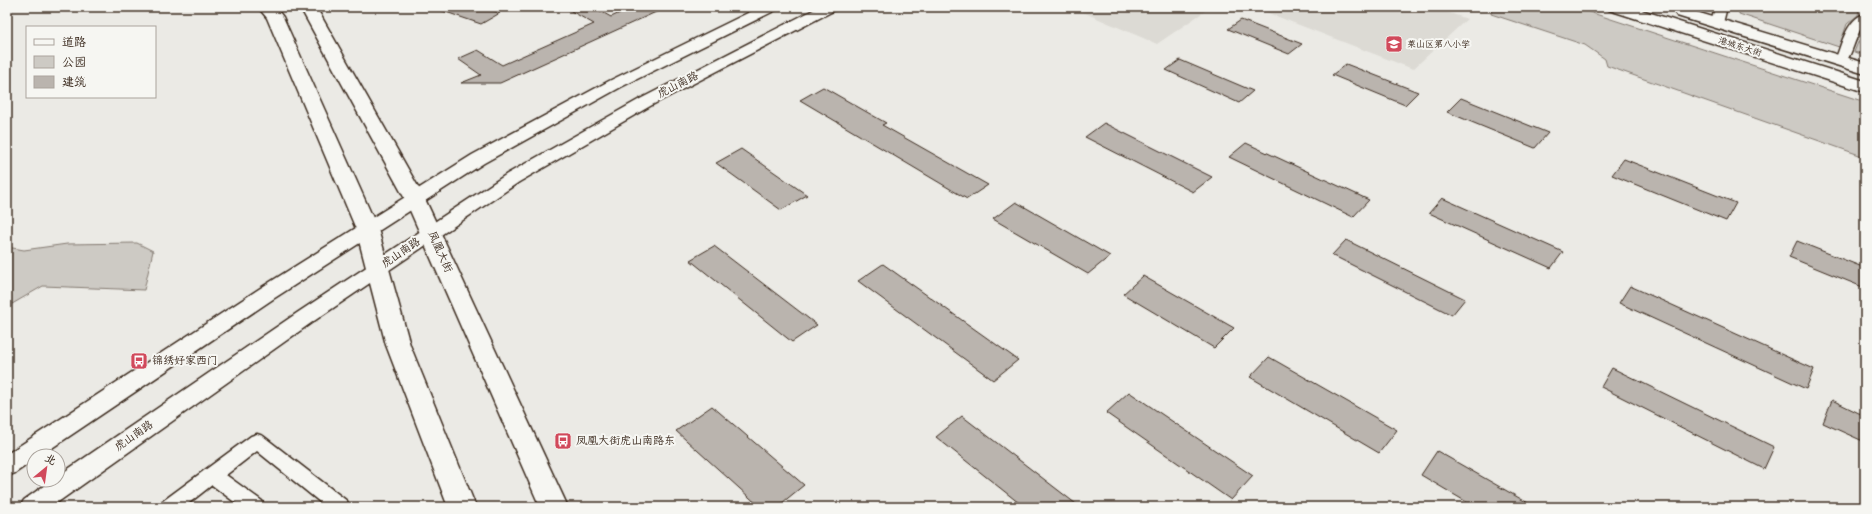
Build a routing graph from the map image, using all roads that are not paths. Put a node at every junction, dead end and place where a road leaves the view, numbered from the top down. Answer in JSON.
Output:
{"nodes":[{"id":1,"x":266,"y":7,"type":"edge"},
{"id":2,"x":308,"y":7,"type":"edge"},
{"id":3,"x":771,"y":7,"type":"edge"},
{"id":4,"x":830,"y":7,"type":"edge"},
{"id":5,"x":1615,"y":7,"type":"edge"},
{"id":6,"x":1662,"y":7,"type":"edge"},
{"id":7,"x":1721,"y":7,"type":"edge"},
{"id":8,"x":1865,"y":17,"type":"edge"},
{"id":9,"x":1717,"y":23,"type":"junction"},
{"id":10,"x":1841,"y":61,"type":"junction"},
{"id":11,"x":1865,"y":69,"type":"edge"},
{"id":12,"x":1865,"y":87,"type":"edge"},
{"id":13,"x":415,"y":199,"type":"junction"},
{"id":14,"x":367,"y":230,"type":"junction"},
{"id":15,"x":431,"y":233,"type":"junction"},
{"id":16,"x":378,"y":269,"type":"junction"},
{"id":17,"x":7,"y":466,"type":"edge"},
{"id":18,"x":212,"y":475,"type":"junction"},
{"id":19,"x":32,"y":507,"type":"edge"},
{"id":20,"x":170,"y":507,"type":"edge"},
{"id":21,"x":255,"y":507,"type":"edge"},
{"id":22,"x":340,"y":507,"type":"edge"},
{"id":23,"x":462,"y":507,"type":"edge"},
{"id":24,"x":554,"y":507,"type":"edge"}],
"edges":[{"from":1,"to":14,"type":"main road"},
{"from":2,"to":13,"type":"main road","name":"凤凰大街"},
{"from":3,"to":13,"type":"street"},
{"from":4,"to":15,"type":"street","name":"虎山南路"},
{"from":5,"to":12,"type":"main road","name":"港城东大街"},
{"from":6,"to":9,"type":"main road","name":"港城东大街"},
{"from":7,"to":9,"type":"street"},
{"from":8,"to":10,"type":"street"},
{"from":9,"to":10,"type":"main road","name":"港城东大街"},
{"from":10,"to":11,"type":"main road","name":"港城东大街"},
{"from":13,"to":14,"type":"street"},
{"from":13,"to":15,"type":"main road","name":"凤凰大街"},
{"from":14,"to":16,"type":"main road"},
{"from":14,"to":17,"type":"street"},
{"from":15,"to":16,"type":"street","name":"虎山南路"},
{"from":15,"to":24,"type":"main road","name":"凤凰大街"},
{"from":16,"to":19,"type":"street","name":"虎山南路"},
{"from":16,"to":23,"type":"main road"},
{"from":18,"to":20,"type":"street"},
{"from":18,"to":21,"type":"street"},
{"from":18,"to":22,"type":"street"}]}
